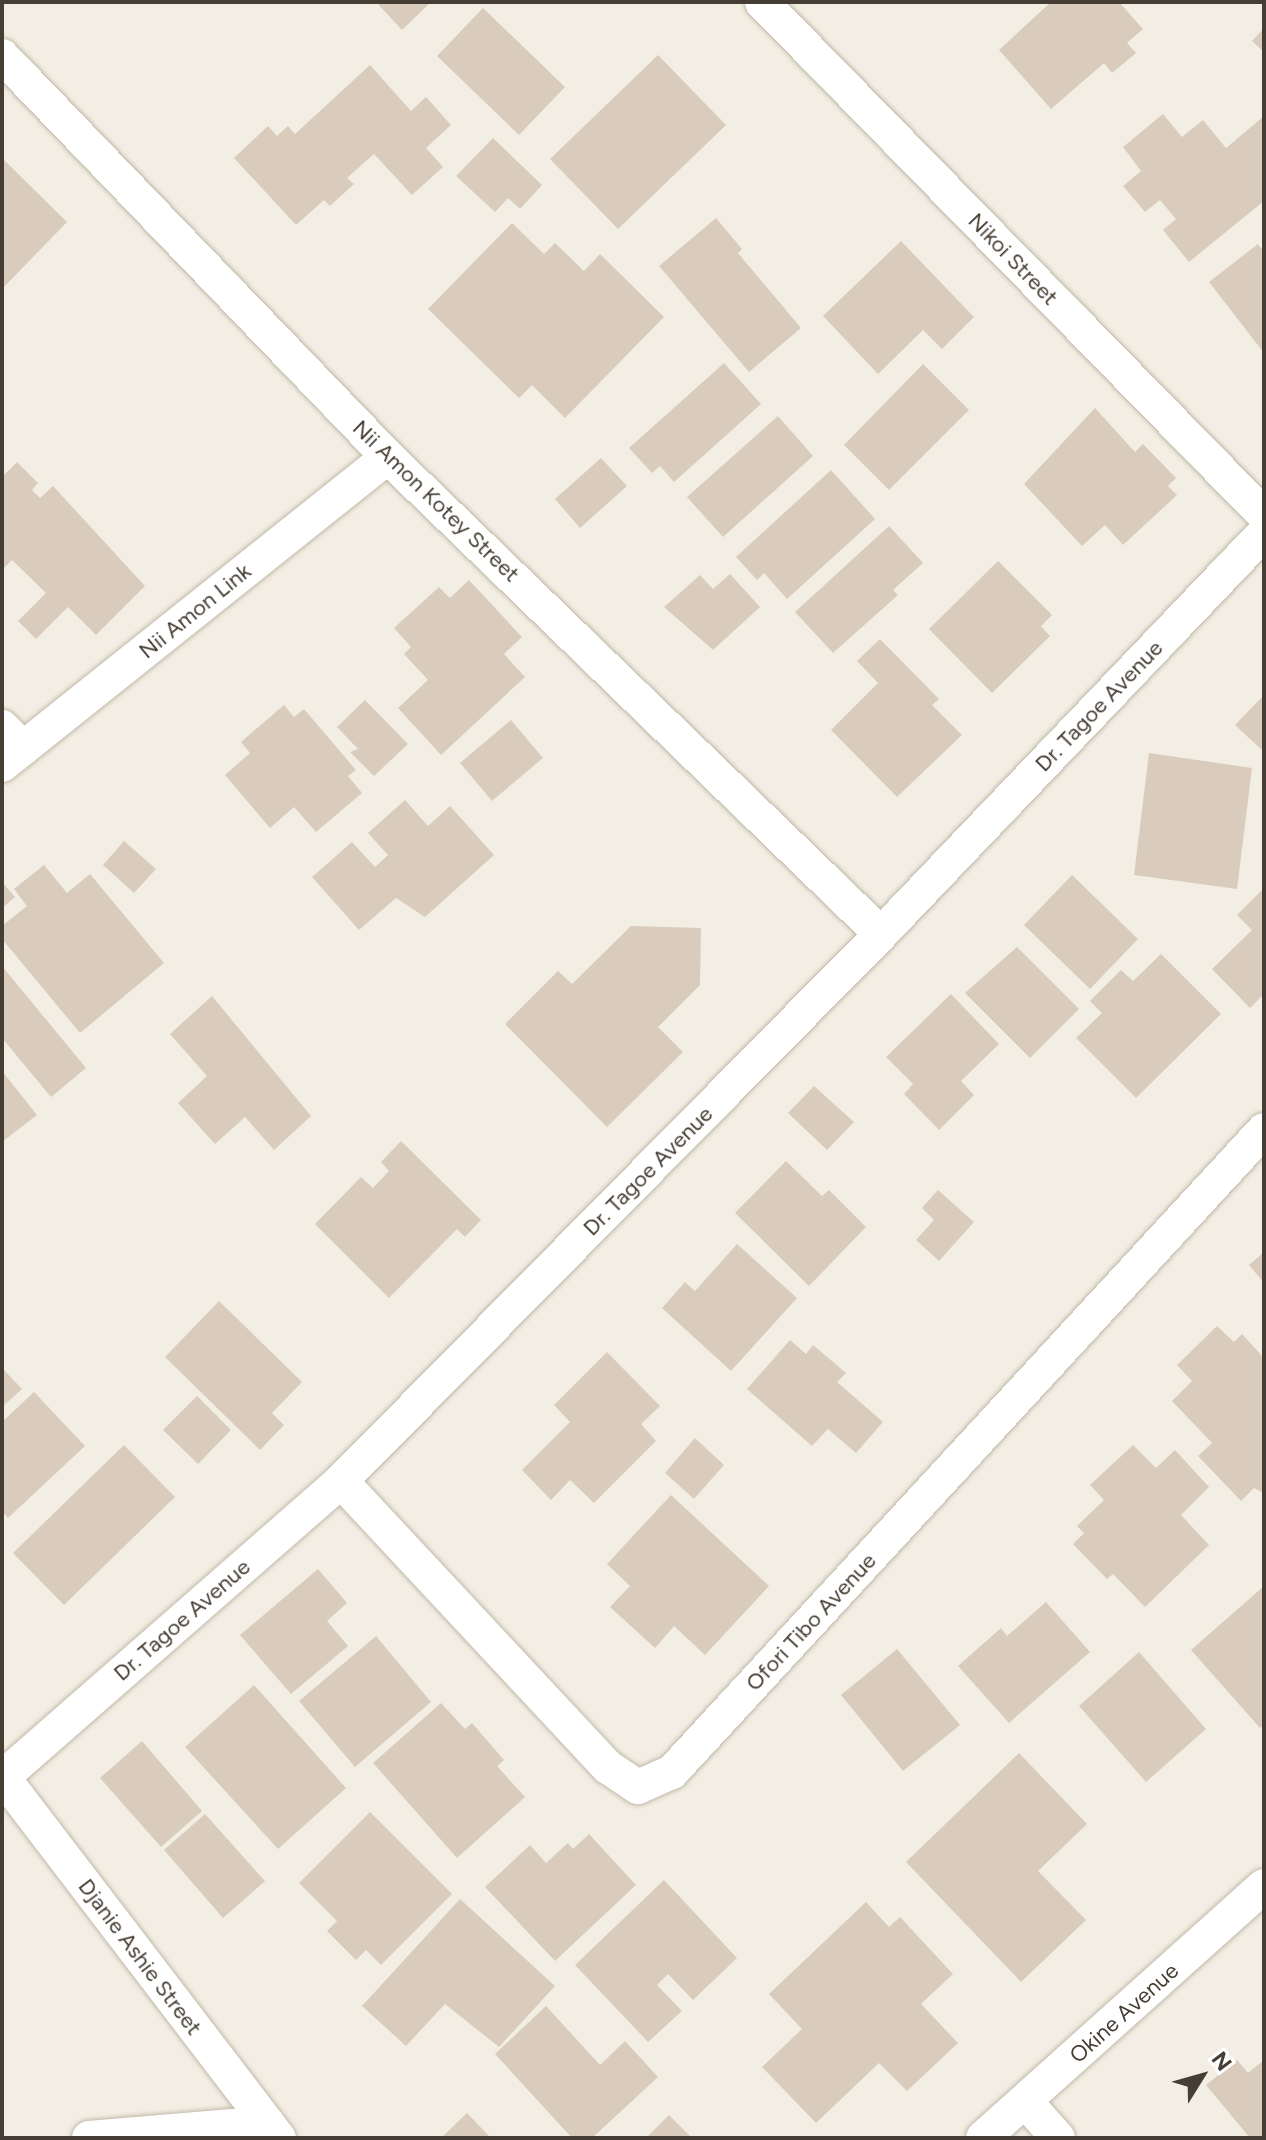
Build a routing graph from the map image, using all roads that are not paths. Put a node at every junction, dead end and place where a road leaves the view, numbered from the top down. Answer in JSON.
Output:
{"nodes":[{"id":1,"x":762,"y":2,"type":"edge"},
{"id":2,"x":2,"y":56,"type":"edge"},
{"id":3,"x":388,"y":457,"type":"junction"},
{"id":4,"x":1264,"y":515,"type":"edge"},
{"id":5,"x":1264,"y":533,"type":"edge"},
{"id":6,"x":9,"y":747,"type":"edge"},
{"id":7,"x":881,"y":934,"type":"junction"},
{"id":8,"x":1264,"y":1130,"type":"edge"},
{"id":9,"x":341,"y":1481,"type":"junction"},
{"id":10,"x":2,"y":1777,"type":"edge"},
{"id":11,"x":1264,"y":1886,"type":"edge"},
{"id":12,"x":1026,"y":2102,"type":"junction"},
{"id":13,"x":273,"y":2130,"type":"edge"},
{"id":14,"x":89,"y":2138,"type":"edge"},
{"id":15,"x":983,"y":2138,"type":"edge"},
{"id":16,"x":1058,"y":2138,"type":"edge"}],
"edges":[{"from":1,"to":4,"type":"street","name":"Nikoi Street"},
{"from":2,"to":3,"type":"street","name":"Nii Amon Kotey Street"},
{"from":3,"to":6,"type":"street","name":"Nii Amon Link"},
{"from":3,"to":7,"type":"street","name":"Nii Amon Kotey Street"},
{"from":5,"to":7,"type":"street","name":"Dr. Tagoe Avenue"},
{"from":7,"to":9,"type":"street","name":"Dr. Tagoe Avenue"},
{"from":8,"to":9,"type":"street","name":"Ofori Tibo Avenue"},
{"from":9,"to":10,"type":"street","name":"Dr. Tagoe Avenue"},
{"from":10,"to":13,"type":"street","name":"Djanie Ashie Street"},
{"from":11,"to":12,"type":"street","name":"Okine Avenue"},
{"from":12,"to":15,"type":"street","name":"Okine Avenue"},
{"from":12,"to":16,"type":"street"},
{"from":13,"to":14,"type":"street"}]}
